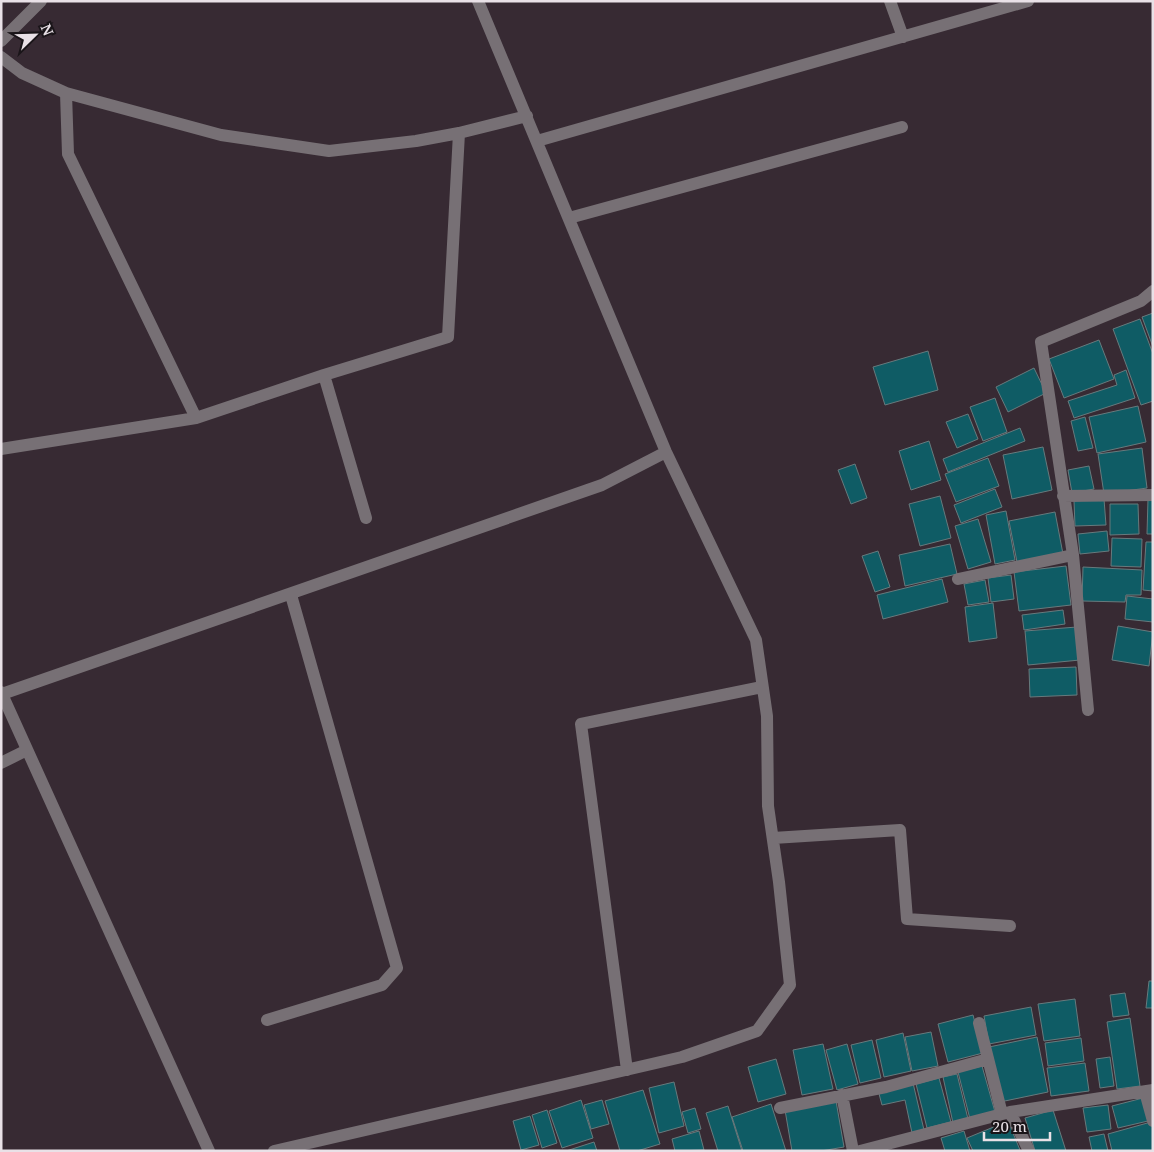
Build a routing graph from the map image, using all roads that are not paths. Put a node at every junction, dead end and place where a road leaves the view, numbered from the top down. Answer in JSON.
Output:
{"nodes":[{"id":1,"x":41,"y":1,"type":"edge"},
{"id":2,"x":478,"y":1,"type":"edge"},
{"id":3,"x":890,"y":1,"type":"edge"},
{"id":4,"x":1028,"y":1,"type":"edge"},
{"id":5,"x":903,"y":36,"type":"junction"},
{"id":6,"x":1,"y":41,"type":"edge"},
{"id":7,"x":1,"y":57,"type":"edge"},
{"id":8,"x":66,"y":94,"type":"junction"},
{"id":9,"x":527,"y":116,"type":"junction"},
{"id":10,"x":902,"y":127,"type":"dead end"},
{"id":11,"x":459,"y":133,"type":"junction"},
{"id":12,"x":537,"y":141,"type":"junction"},
{"id":13,"x":569,"y":218,"type":"junction"},
{"id":14,"x":1153,"y":291,"type":"edge"},
{"id":15,"x":324,"y":375,"type":"junction"},
{"id":16,"x":196,"y":418,"type":"junction"},
{"id":17,"x":1,"y":449,"type":"edge"},
{"id":18,"x":666,"y":452,"type":"junction"},
{"id":19,"x":1153,"y":494,"type":"edge"},
{"id":20,"x":1063,"y":496,"type":"junction"},
{"id":21,"x":366,"y":518,"type":"dead end"},
{"id":22,"x":1073,"y":555,"type":"junction"},
{"id":23,"x":958,"y":579,"type":"dead end"},
{"id":24,"x":291,"y":594,"type":"junction"},
{"id":25,"x":762,"y":687,"type":"junction"},
{"id":26,"x":2,"y":693,"type":"edge"},
{"id":27,"x":1088,"y":710,"type":"dead end"},
{"id":28,"x":28,"y":750,"type":"junction"},
{"id":29,"x":1,"y":763,"type":"edge"},
{"id":30,"x":772,"y":838,"type":"junction"},
{"id":31,"x":1010,"y":926,"type":"dead end"},
{"id":32,"x":267,"y":1020,"type":"dead end"},
{"id":33,"x":979,"y":1023,"type":"dead end"},
{"id":34,"x":988,"y":1059,"type":"junction"},
{"id":35,"x":627,"y":1070,"type":"junction"},
{"id":36,"x":1149,"y":1091,"type":"edge"},
{"id":37,"x":842,"y":1095,"type":"junction"},
{"id":38,"x":780,"y":1108,"type":"dead end"},
{"id":39,"x":1006,"y":1113,"type":"junction"},
{"id":40,"x":1153,"y":1120,"type":"edge"},
{"id":41,"x":209,"y":1151,"type":"edge"},
{"id":42,"x":274,"y":1151,"type":"edge"},
{"id":43,"x":853,"y":1151,"type":"edge"},
{"id":44,"x":860,"y":1151,"type":"edge"},
{"id":45,"x":1029,"y":1151,"type":"edge"}],
"edges":[{"from":1,"to":6,"type":"street"},
{"from":2,"to":9,"type":"street"},
{"from":3,"to":5,"type":"street"},
{"from":4,"to":5,"type":"street"},
{"from":5,"to":12,"type":"street"},
{"from":7,"to":8,"type":"street"},
{"from":8,"to":11,"type":"street"},
{"from":8,"to":16,"type":"street"},
{"from":9,"to":11,"type":"street"},
{"from":9,"to":12,"type":"street"},
{"from":10,"to":13,"type":"street"},
{"from":11,"to":15,"type":"street"},
{"from":12,"to":13,"type":"street"},
{"from":13,"to":18,"type":"street"},
{"from":14,"to":20,"type":"street"},
{"from":15,"to":16,"type":"street"},
{"from":15,"to":21,"type":"street"},
{"from":16,"to":17,"type":"street"},
{"from":18,"to":24,"type":"street"},
{"from":18,"to":25,"type":"street"},
{"from":19,"to":20,"type":"street"},
{"from":20,"to":22,"type":"street"},
{"from":22,"to":23,"type":"street"},
{"from":22,"to":27,"type":"street"},
{"from":24,"to":26,"type":"street"},
{"from":24,"to":32,"type":"street"},
{"from":25,"to":30,"type":"street"},
{"from":25,"to":35,"type":"street"},
{"from":26,"to":28,"type":"street"},
{"from":28,"to":29,"type":"street"},
{"from":28,"to":41,"type":"street"},
{"from":30,"to":31,"type":"street"},
{"from":30,"to":35,"type":"street"},
{"from":33,"to":34,"type":"street"},
{"from":34,"to":37,"type":"street"},
{"from":34,"to":39,"type":"street"},
{"from":35,"to":42,"type":"street"},
{"from":36,"to":39,"type":"street"},
{"from":36,"to":40,"type":"street"},
{"from":37,"to":38,"type":"street"},
{"from":37,"to":43,"type":"street"},
{"from":39,"to":44,"type":"street"},
{"from":39,"to":45,"type":"street"}]}
